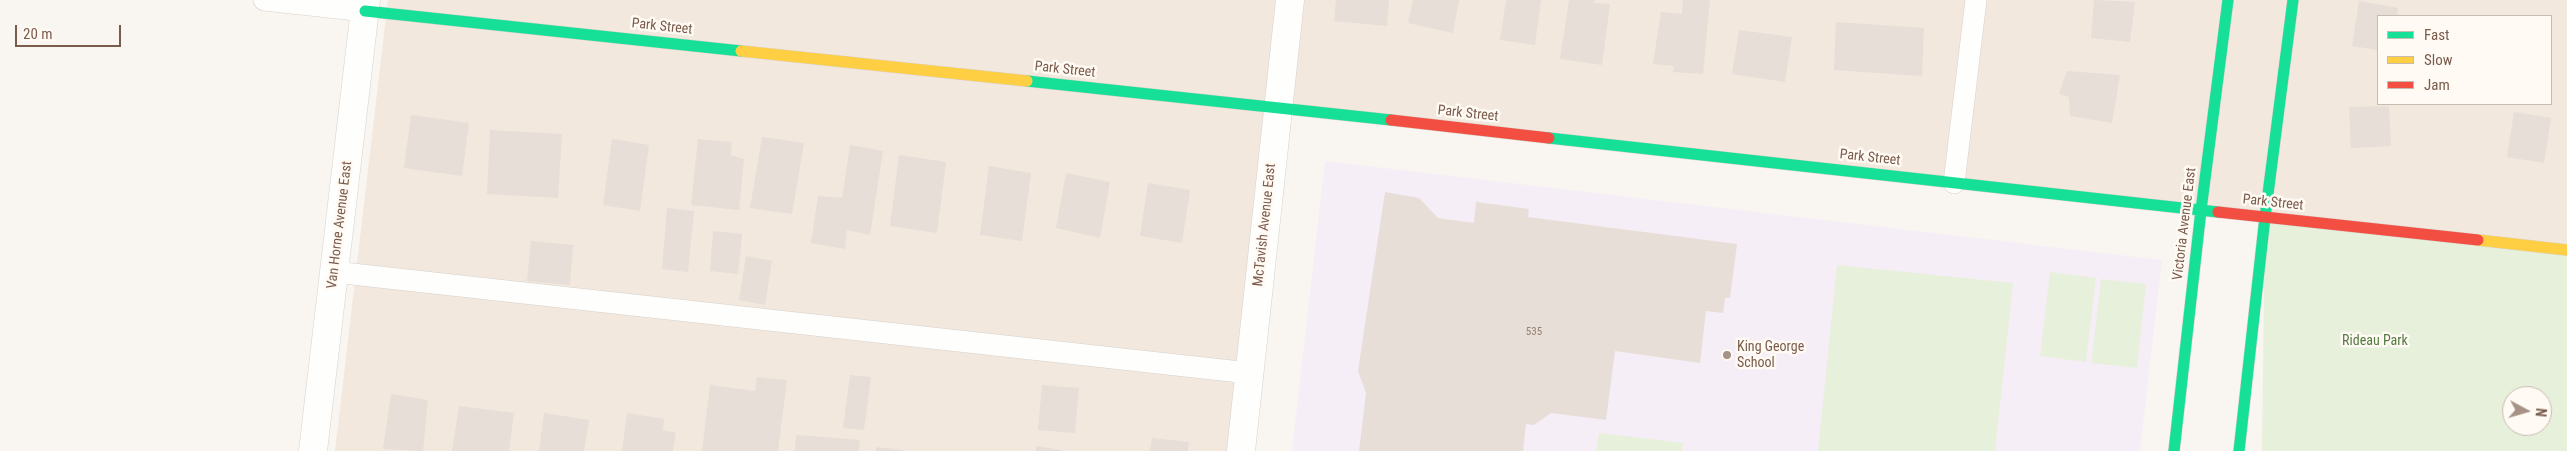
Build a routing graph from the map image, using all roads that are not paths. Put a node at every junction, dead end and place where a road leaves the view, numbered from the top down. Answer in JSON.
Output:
{"nodes":[{"id":1,"x":264,"y":0,"type":"edge"},
{"id":2,"x":1290,"y":0,"type":"edge"},
{"id":3,"x":1976,"y":0,"type":"edge"},
{"id":4,"x":2228,"y":0,"type":"edge"},
{"id":5,"x":2293,"y":0,"type":"edge"},
{"id":6,"x":365,"y":6,"type":"edge"},
{"id":7,"x":1278,"y":108,"type":"junction"},
{"id":8,"x":1954,"y":183,"type":"junction"},
{"id":9,"x":2201,"y":210,"type":"junction"},
{"id":10,"x":2265,"y":217,"type":"junction"},
{"id":11,"x":2567,"y":250,"type":"edge"},
{"id":12,"x":334,"y":272,"type":"junction"},
{"id":13,"x":1249,"y":373,"type":"junction"},
{"id":14,"x":313,"y":451,"type":"edge"},
{"id":15,"x":1241,"y":451,"type":"edge"},
{"id":16,"x":2174,"y":451,"type":"edge"},
{"id":17,"x":2239,"y":451,"type":"edge"}],
"edges":[{"from":1,"to":6,"type":"lane"},
{"from":2,"to":7,"type":"street","name":"McTavish Avenue East"},
{"from":3,"to":8,"type":"lane"},
{"from":4,"to":9,"type":"street","name":"Victoria Avenue East"},
{"from":5,"to":10,"type":"street"},
{"from":6,"to":7,"type":"street","name":"Park Street"},
{"from":6,"to":12,"type":"street","name":"Van Horne Avenue East"},
{"from":7,"to":8,"type":"street","name":"Park Street"},
{"from":7,"to":13,"type":"street","name":"McTavish Avenue East"},
{"from":8,"to":9,"type":"street","name":"Park Street"},
{"from":9,"to":10,"type":"street","name":"Park Street"},
{"from":9,"to":16,"type":"street","name":"Victoria Avenue East"},
{"from":10,"to":11,"type":"street","name":"Park Street"},
{"from":10,"to":17,"type":"street"},
{"from":12,"to":13,"type":"lane"},
{"from":12,"to":14,"type":"street","name":"Van Horne Avenue East"},
{"from":13,"to":15,"type":"street","name":"McTavish Avenue East"}]}
